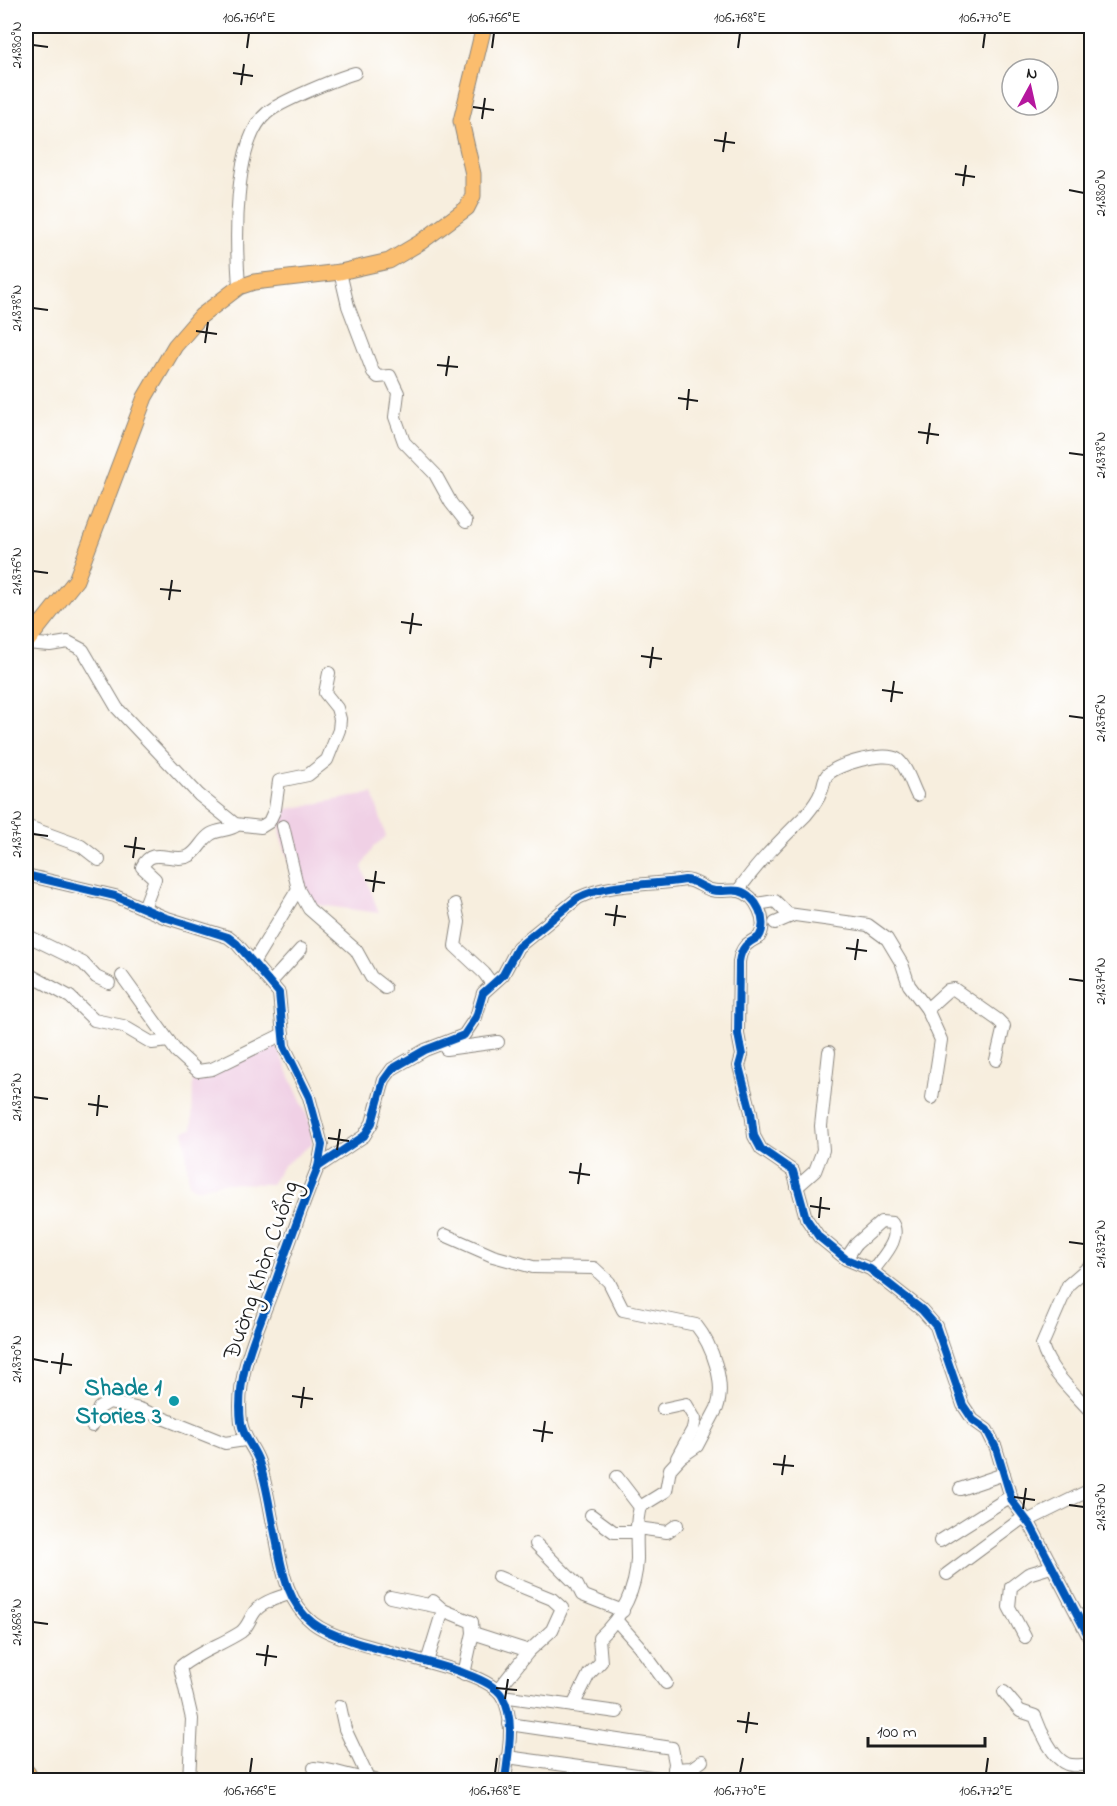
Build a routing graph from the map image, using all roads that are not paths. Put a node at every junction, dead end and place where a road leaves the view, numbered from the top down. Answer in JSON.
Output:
{"nodes":[{"id":1,"x":484,"y":26,"type":"edge"},
{"id":2,"x":355,"y":73,"type":"dead end"},
{"id":3,"x":340,"y":272,"type":"junction"},
{"id":4,"x":239,"y":287,"type":"junction"},
{"id":5,"x":466,"y":522,"type":"dead end"},
{"id":6,"x":26,"y":609,"type":"edge"},
{"id":7,"x":36,"y":630,"type":"junction"},
{"id":8,"x":26,"y":643,"type":"edge"},
{"id":9,"x":329,"y":673,"type":"dead end"},
{"id":10,"x":916,"y":795,"type":"dead end"},
{"id":11,"x":237,"y":825,"type":"junction"},
{"id":12,"x":26,"y":826,"type":"edge"},
{"id":13,"x":283,"y":826,"type":"dead end"},
{"id":14,"x":99,"y":860,"type":"dead end"},
{"id":15,"x":26,"y":874,"type":"edge"},
{"id":16,"x":298,"y":889,"type":"junction"},
{"id":17,"x":738,"y":891,"type":"junction"},
{"id":18,"x":455,"y":904,"type":"dead end"},
{"id":19,"x":757,"y":904,"type":"junction"},
{"id":20,"x":144,"y":908,"type":"junction"},
{"id":21,"x":794,"y":915,"type":"junction"},
{"id":22,"x":775,"y":923,"type":"dead end"},
{"id":23,"x":26,"y":935,"type":"edge"},
{"id":24,"x":301,"y":949,"type":"dead end"},
{"id":25,"x":254,"y":961,"type":"junction"},
{"id":26,"x":30,"y":975,"type":"dead end"},
{"id":27,"x":122,"y":976,"type":"dead end"},
{"id":28,"x":271,"y":982,"type":"junction"},
{"id":29,"x":109,"y":983,"type":"dead end"},
{"id":30,"x":492,"y":984,"type":"junction"},
{"id":31,"x":385,"y":988,"type":"dead end"},
{"id":32,"x":927,"y":1009,"type":"junction"},
{"id":33,"x":283,"y":1034,"type":"junction"},
{"id":34,"x":169,"y":1041,"type":"junction"},
{"id":35,"x":498,"y":1042,"type":"dead end"},
{"id":36,"x":430,"y":1048,"type":"junction"},
{"id":37,"x":829,"y":1052,"type":"dead end"},
{"id":38,"x":996,"y":1060,"type":"dead end"},
{"id":39,"x":932,"y":1098,"type":"dead end"},
{"id":40,"x":318,"y":1167,"type":"junction"},
{"id":41,"x":797,"y":1187,"type":"junction"},
{"id":42,"x":445,"y":1235,"type":"dead end"},
{"id":43,"x":846,"y":1259,"type":"junction"},
{"id":44,"x":1092,"y":1264,"type":"edge"},
{"id":45,"x":873,"y":1271,"type":"junction"},
{"id":46,"x":663,"y":1409,"type":"dead end"},
{"id":47,"x":1092,"y":1413,"type":"edge"},
{"id":48,"x":92,"y":1426,"type":"dead end"},
{"id":49,"x":246,"y":1440,"type":"junction"},
{"id":50,"x":675,"y":1462,"type":"junction"},
{"id":51,"x":1004,"y":1474,"type":"junction"},
{"id":52,"x":617,"y":1477,"type":"dead end"},
{"id":53,"x":960,"y":1489,"type":"dead end"},
{"id":54,"x":1092,"y":1489,"type":"edge"},
{"id":55,"x":1011,"y":1496,"type":"junction"},
{"id":56,"x":640,"y":1508,"type":"junction"},
{"id":57,"x":591,"y":1515,"type":"dead end"},
{"id":58,"x":1025,"y":1519,"type":"junction"},
{"id":59,"x":677,"y":1525,"type":"dead end"},
{"id":60,"x":637,"y":1530,"type":"junction"},
{"id":61,"x":940,"y":1541,"type":"dead end"},
{"id":62,"x":537,"y":1544,"type":"dead end"},
{"id":63,"x":1051,"y":1567,"type":"junction"},
{"id":64,"x":946,"y":1574,"type":"dead end"},
{"id":65,"x":498,"y":1577,"type":"dead end"},
{"id":66,"x":291,"y":1594,"type":"junction"},
{"id":67,"x":390,"y":1597,"type":"dead end"},
{"id":68,"x":438,"y":1606,"type":"junction"},
{"id":69,"x":620,"y":1616,"type":"junction"},
{"id":70,"x":473,"y":1633,"type":"junction"},
{"id":71,"x":1025,"y":1637,"type":"dead end"},
{"id":72,"x":1092,"y":1643,"type":"edge"},
{"id":73,"x":529,"y":1652,"type":"junction"},
{"id":74,"x":427,"y":1662,"type":"junction"},
{"id":75,"x":464,"y":1674,"type":"junction"},
{"id":76,"x":666,"y":1683,"type":"dead end"},
{"id":77,"x":1004,"y":1692,"type":"dead end"},
{"id":78,"x":500,"y":1693,"type":"junction"},
{"id":79,"x":340,"y":1706,"type":"dead end"},
{"id":80,"x":573,"y":1706,"type":"junction"},
{"id":81,"x":617,"y":1712,"type":"dead end"},
{"id":82,"x":509,"y":1724,"type":"junction"},
{"id":83,"x":507,"y":1757,"type":"junction"},
{"id":84,"x":702,"y":1761,"type":"dead end"},
{"id":85,"x":1092,"y":1766,"type":"edge"},
{"id":86,"x":314,"y":1768,"type":"dead end"},
{"id":87,"x":26,"y":1773,"type":"edge"},
{"id":88,"x":674,"y":1777,"type":"edge"},
{"id":89,"x":30,"y":1780,"type":"edge"},
{"id":90,"x":189,"y":1780,"type":"edge"},
{"id":91,"x":371,"y":1780,"type":"edge"},
{"id":92,"x":505,"y":1780,"type":"edge"}],
"edges":[{"from":1,"to":3,"type":"main road"},
{"from":2,"to":4,"type":"street"},
{"from":3,"to":4,"type":"main road"},
{"from":3,"to":5,"type":"street"},
{"from":4,"to":7,"type":"main road"},
{"from":6,"to":7,"type":"street"},
{"from":7,"to":8,"type":"main road"},
{"from":8,"to":11,"type":"street"},
{"from":9,"to":11,"type":"street"},
{"from":10,"to":17,"type":"street"},
{"from":11,"to":20,"type":"street"},
{"from":12,"to":14,"type":"street"},
{"from":13,"to":16,"type":"street"},
{"from":15,"to":20,"type":"street","name":"Đường Khòn Cuổng"},
{"from":16,"to":25,"type":"street"},
{"from":16,"to":31,"type":"street"},
{"from":17,"to":19,"type":"street"},
{"from":17,"to":30,"type":"street"},
{"from":18,"to":30,"type":"street"},
{"from":19,"to":21,"type":"street"},
{"from":19,"to":41,"type":"street"},
{"from":20,"to":25,"type":"street","name":"Đường Khòn Cuổng"},
{"from":21,"to":22,"type":"street"},
{"from":21,"to":32,"type":"street"},
{"from":23,"to":29,"type":"street"},
{"from":24,"to":28,"type":"street"},
{"from":25,"to":28,"type":"street","name":"Đường Khòn Cuổng"},
{"from":26,"to":34,"type":"street"},
{"from":27,"to":34,"type":"street"},
{"from":28,"to":33,"type":"street","name":"Đường Khòn Cuổng"},
{"from":30,"to":36,"type":"street"},
{"from":32,"to":38,"type":"street"},
{"from":32,"to":39,"type":"street"},
{"from":33,"to":34,"type":"street"},
{"from":33,"to":40,"type":"street","name":"Đường Khòn Cuổng"},
{"from":35,"to":36,"type":"street"},
{"from":36,"to":40,"type":"street"},
{"from":37,"to":41,"type":"street"},
{"from":40,"to":49,"type":"street","name":"Đường Khòn Cuổng"},
{"from":41,"to":43,"type":"street"},
{"from":42,"to":50,"type":"street"},
{"from":43,"to":45,"type":"street"},
{"from":43,"to":45,"type":"street"},
{"from":44,"to":47,"type":"street"},
{"from":45,"to":51,"type":"street"},
{"from":46,"to":50,"type":"street"},
{"from":48,"to":49,"type":"street"},
{"from":49,"to":66,"type":"street","name":"Đường Khòn Cuổng"},
{"from":50,"to":56,"type":"street"},
{"from":51,"to":53,"type":"street"},
{"from":51,"to":55,"type":"street"},
{"from":52,"to":56,"type":"street"},
{"from":54,"to":58,"type":"street"},
{"from":55,"to":58,"type":"street"},
{"from":55,"to":61,"type":"street"},
{"from":56,"to":60,"type":"street"},
{"from":57,"to":60,"type":"street"},
{"from":58,"to":63,"type":"street"},
{"from":58,"to":64,"type":"street"},
{"from":59,"to":60,"type":"street"},
{"from":60,"to":69,"type":"street"},
{"from":62,"to":69,"type":"street"},
{"from":63,"to":71,"type":"street"},
{"from":63,"to":72,"type":"street"},
{"from":65,"to":73,"type":"street"},
{"from":66,"to":74,"type":"street","name":"Đường Khòn Cuổng"},
{"from":66,"to":90,"type":"street"},
{"from":67,"to":68,"type":"street"},
{"from":68,"to":70,"type":"street"},
{"from":68,"to":74,"type":"street"},
{"from":69,"to":76,"type":"street"},
{"from":69,"to":80,"type":"street"},
{"from":70,"to":73,"type":"street"},
{"from":70,"to":75,"type":"street"},
{"from":73,"to":78,"type":"street"},
{"from":74,"to":75,"type":"street","name":"Đường Khòn Cuổng"},
{"from":75,"to":78,"type":"street","name":"Đường Khòn Cuổng"},
{"from":77,"to":85,"type":"street"},
{"from":78,"to":80,"type":"street","name":"Đường Khòn Cuổng"},
{"from":78,"to":82,"type":"street"},
{"from":79,"to":91,"type":"street"},
{"from":80,"to":81,"type":"street","name":"Đường Khòn Cuổng"},
{"from":82,"to":83,"type":"street"},
{"from":82,"to":88,"type":"street"},
{"from":83,"to":88,"type":"street"},
{"from":83,"to":92,"type":"street"},
{"from":84,"to":88,"type":"street"},
{"from":86,"to":91,"type":"street"},
{"from":87,"to":89,"type":"highway"}]}
